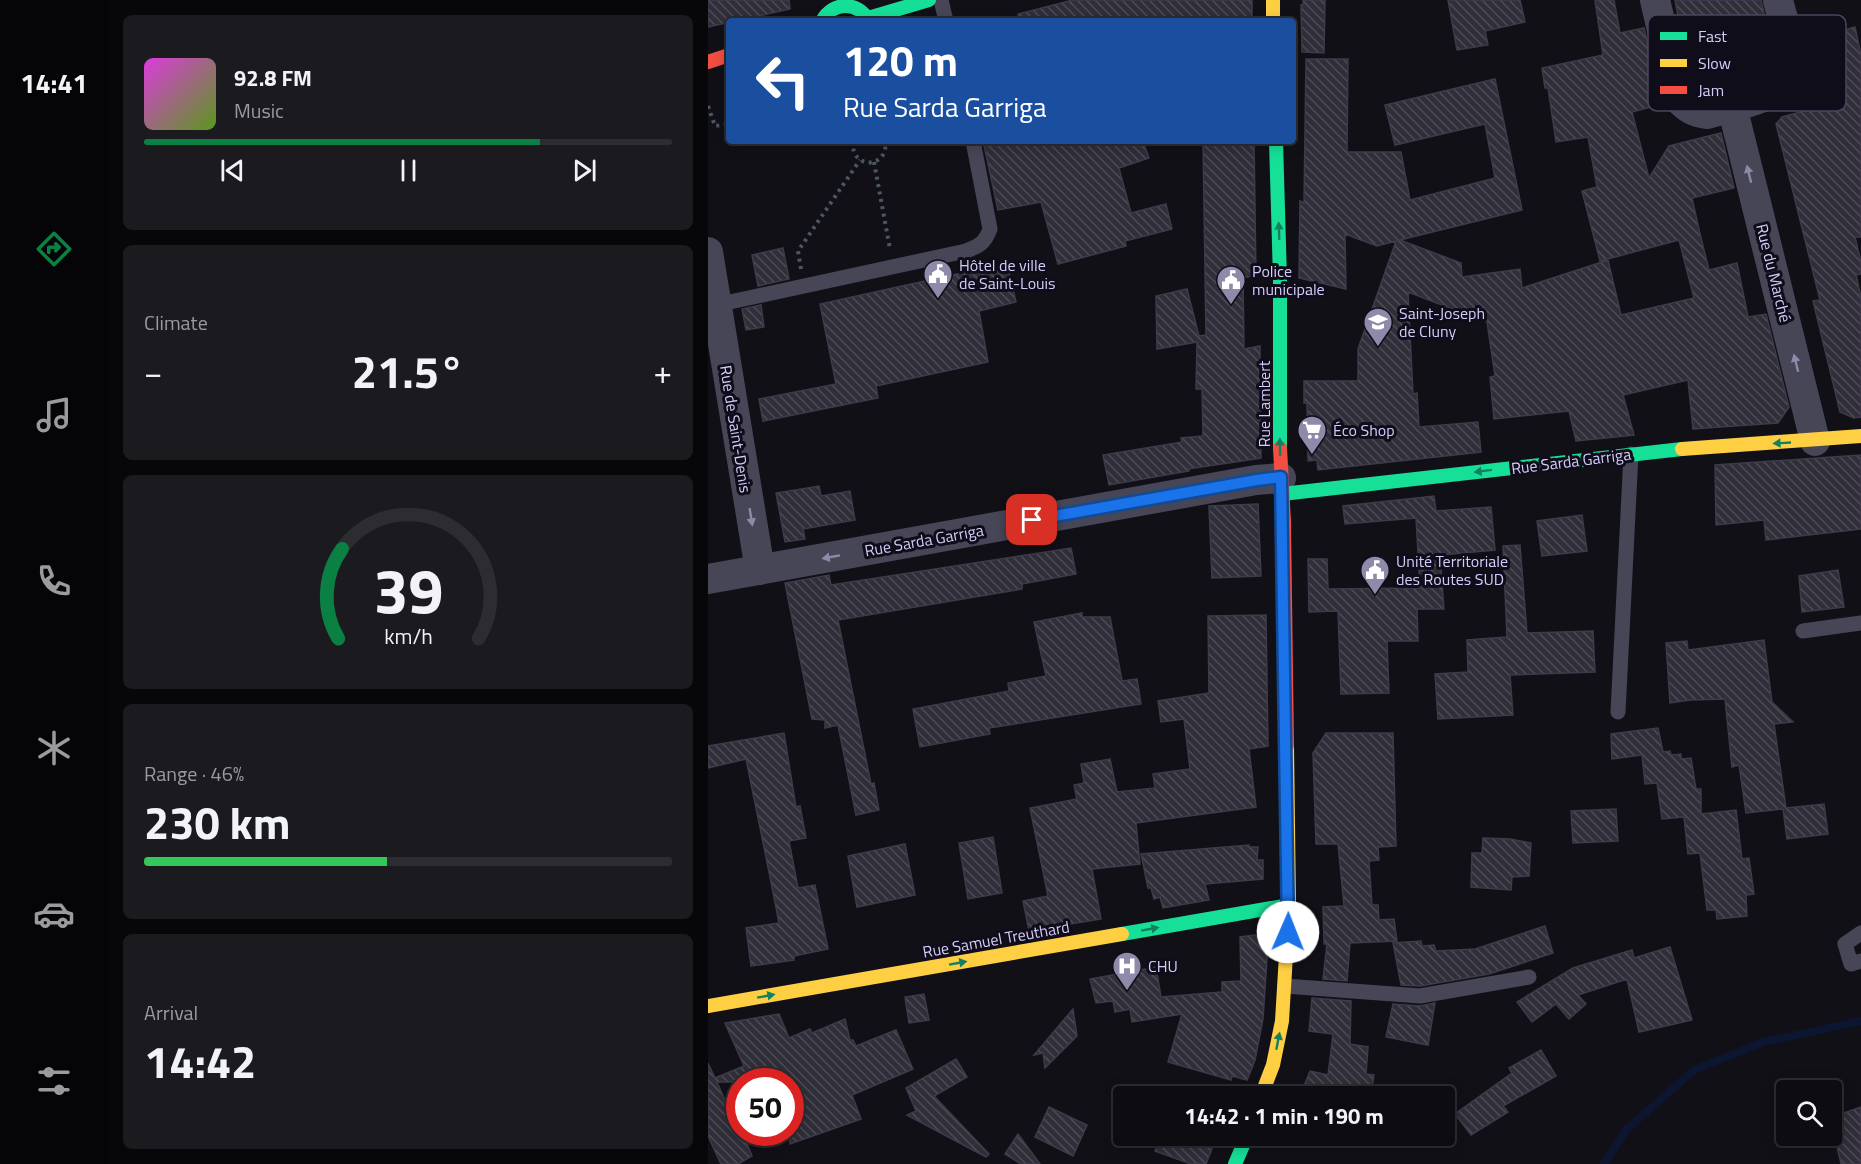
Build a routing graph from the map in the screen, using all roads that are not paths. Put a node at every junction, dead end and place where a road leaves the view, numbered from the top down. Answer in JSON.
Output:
{"nodes":[{"id":1,"x":841,"y":0,"type":"edge"},
{"id":2,"x":929,"y":0,"type":"edge"},
{"id":3,"x":941,"y":0,"type":"edge"},
{"id":4,"x":1273,"y":0,"type":"edge"},
{"id":5,"x":1655,"y":0,"type":"edge"},
{"id":6,"x":1778,"y":0,"type":"edge"},
{"id":7,"x":1659,"y":15,"type":"edge"},
{"id":8,"x":1782,"y":15,"type":"edge"},
{"id":9,"x":823,"y":18,"type":"edge"},
{"id":10,"x":868,"y":18,"type":"edge"},
{"id":11,"x":875,"y":18,"type":"edge"},
{"id":12,"x":945,"y":18,"type":"edge"},
{"id":13,"x":1273,"y":18,"type":"edge"},
{"id":14,"x":726,"y":47,"type":"edge"},
{"id":15,"x":708,"y":50,"type":"edge"},
{"id":16,"x":726,"y":56,"type":"edge"},
{"id":17,"x":708,"y":62,"type":"edge"},
{"id":18,"x":1694,"y":111,"type":"edge"},
{"id":19,"x":1716,"y":111,"type":"edge"},
{"id":20,"x":1733,"y":111,"type":"edge"},
{"id":21,"x":974,"y":144,"type":"edge"},
{"id":22,"x":1276,"y":144,"type":"edge"},
{"id":23,"x":708,"y":252,"type":"edge"},
{"id":24,"x":716,"y":305,"type":"junction"},
{"id":25,"x":1861,"y":436,"type":"edge"},
{"id":26,"x":1815,"y":441,"type":"junction"},
{"id":27,"x":1630,"y":454,"type":"junction"},
{"id":28,"x":1282,"y":486,"type":"junction"},
{"id":29,"x":760,"y":570,"type":"junction"},
{"id":30,"x":708,"y":579,"type":"edge"},
{"id":31,"x":1861,"y":623,"type":"edge"},
{"id":32,"x":1803,"y":631,"type":"dead end"},
{"id":33,"x":1618,"y":712,"type":"dead end"},
{"id":34,"x":1289,"y":905,"type":"junction"},
{"id":35,"x":1861,"y":933,"type":"edge"},
{"id":36,"x":1861,"y":961,"type":"edge"},
{"id":37,"x":1529,"y":977,"type":"dead end"},
{"id":38,"x":1285,"y":986,"type":"junction"},
{"id":39,"x":708,"y":1006,"type":"edge"},
{"id":40,"x":1266,"y":1086,"type":"edge"},
{"id":41,"x":1243,"y":1146,"type":"edge"},
{"id":42,"x":1235,"y":1164,"type":"edge"}],
"edges":[{"from":1,"to":9,"type":"main road"},
{"from":1,"to":10,"type":"main road"},
{"from":2,"to":11,"type":"main road"},
{"from":3,"to":12,"type":"lane"},
{"from":4,"to":13,"type":"main road"},
{"from":5,"to":7,"type":"street"},
{"from":6,"to":8,"type":"street"},
{"from":14,"to":15,"type":"main road"},
{"from":16,"to":17,"type":"main road"},
{"from":18,"to":19,"type":"street"},
{"from":26,"to":20,"type":"street","name":"Rue du Marché","one_way":true},
{"from":21,"to":24,"type":"lane"},
{"from":28,"to":22,"type":"main road","name":"Rue Lambert","one_way":true},
{"from":23,"to":24,"type":"street","name":"Rue de Saint-Denis"},
{"from":24,"to":29,"type":"street","name":"Rue de Saint-Denis","one_way":true},
{"from":25,"to":26,"type":"main road","name":"Rue Sarda Garriga"},
{"from":26,"to":27,"type":"main road","name":"Rue Sarda Garriga","one_way":true},
{"from":27,"to":28,"type":"main road","name":"Rue Sarda Garriga","one_way":true},
{"from":27,"to":33,"type":"lane"},
{"from":28,"to":29,"type":"street","name":"Rue Sarda Garriga","one_way":true},
{"from":28,"to":34,"type":"main road","name":"Rue Lambert"},
{"from":29,"to":30,"type":"street","name":"Rue Sarda Garriga"},
{"from":31,"to":32,"type":"lane"},
{"from":34,"to":38,"type":"main road","name":"Rue Lambert"},
{"from":39,"to":34,"type":"main road","name":"Rue Samuel Treuthard","one_way":true},
{"from":35,"to":36,"type":"lane"},
{"from":37,"to":38,"type":"lane"},
{"from":40,"to":38,"type":"main road","name":"Rue Lambert","one_way":true},
{"from":41,"to":42,"type":"main road"}]}
